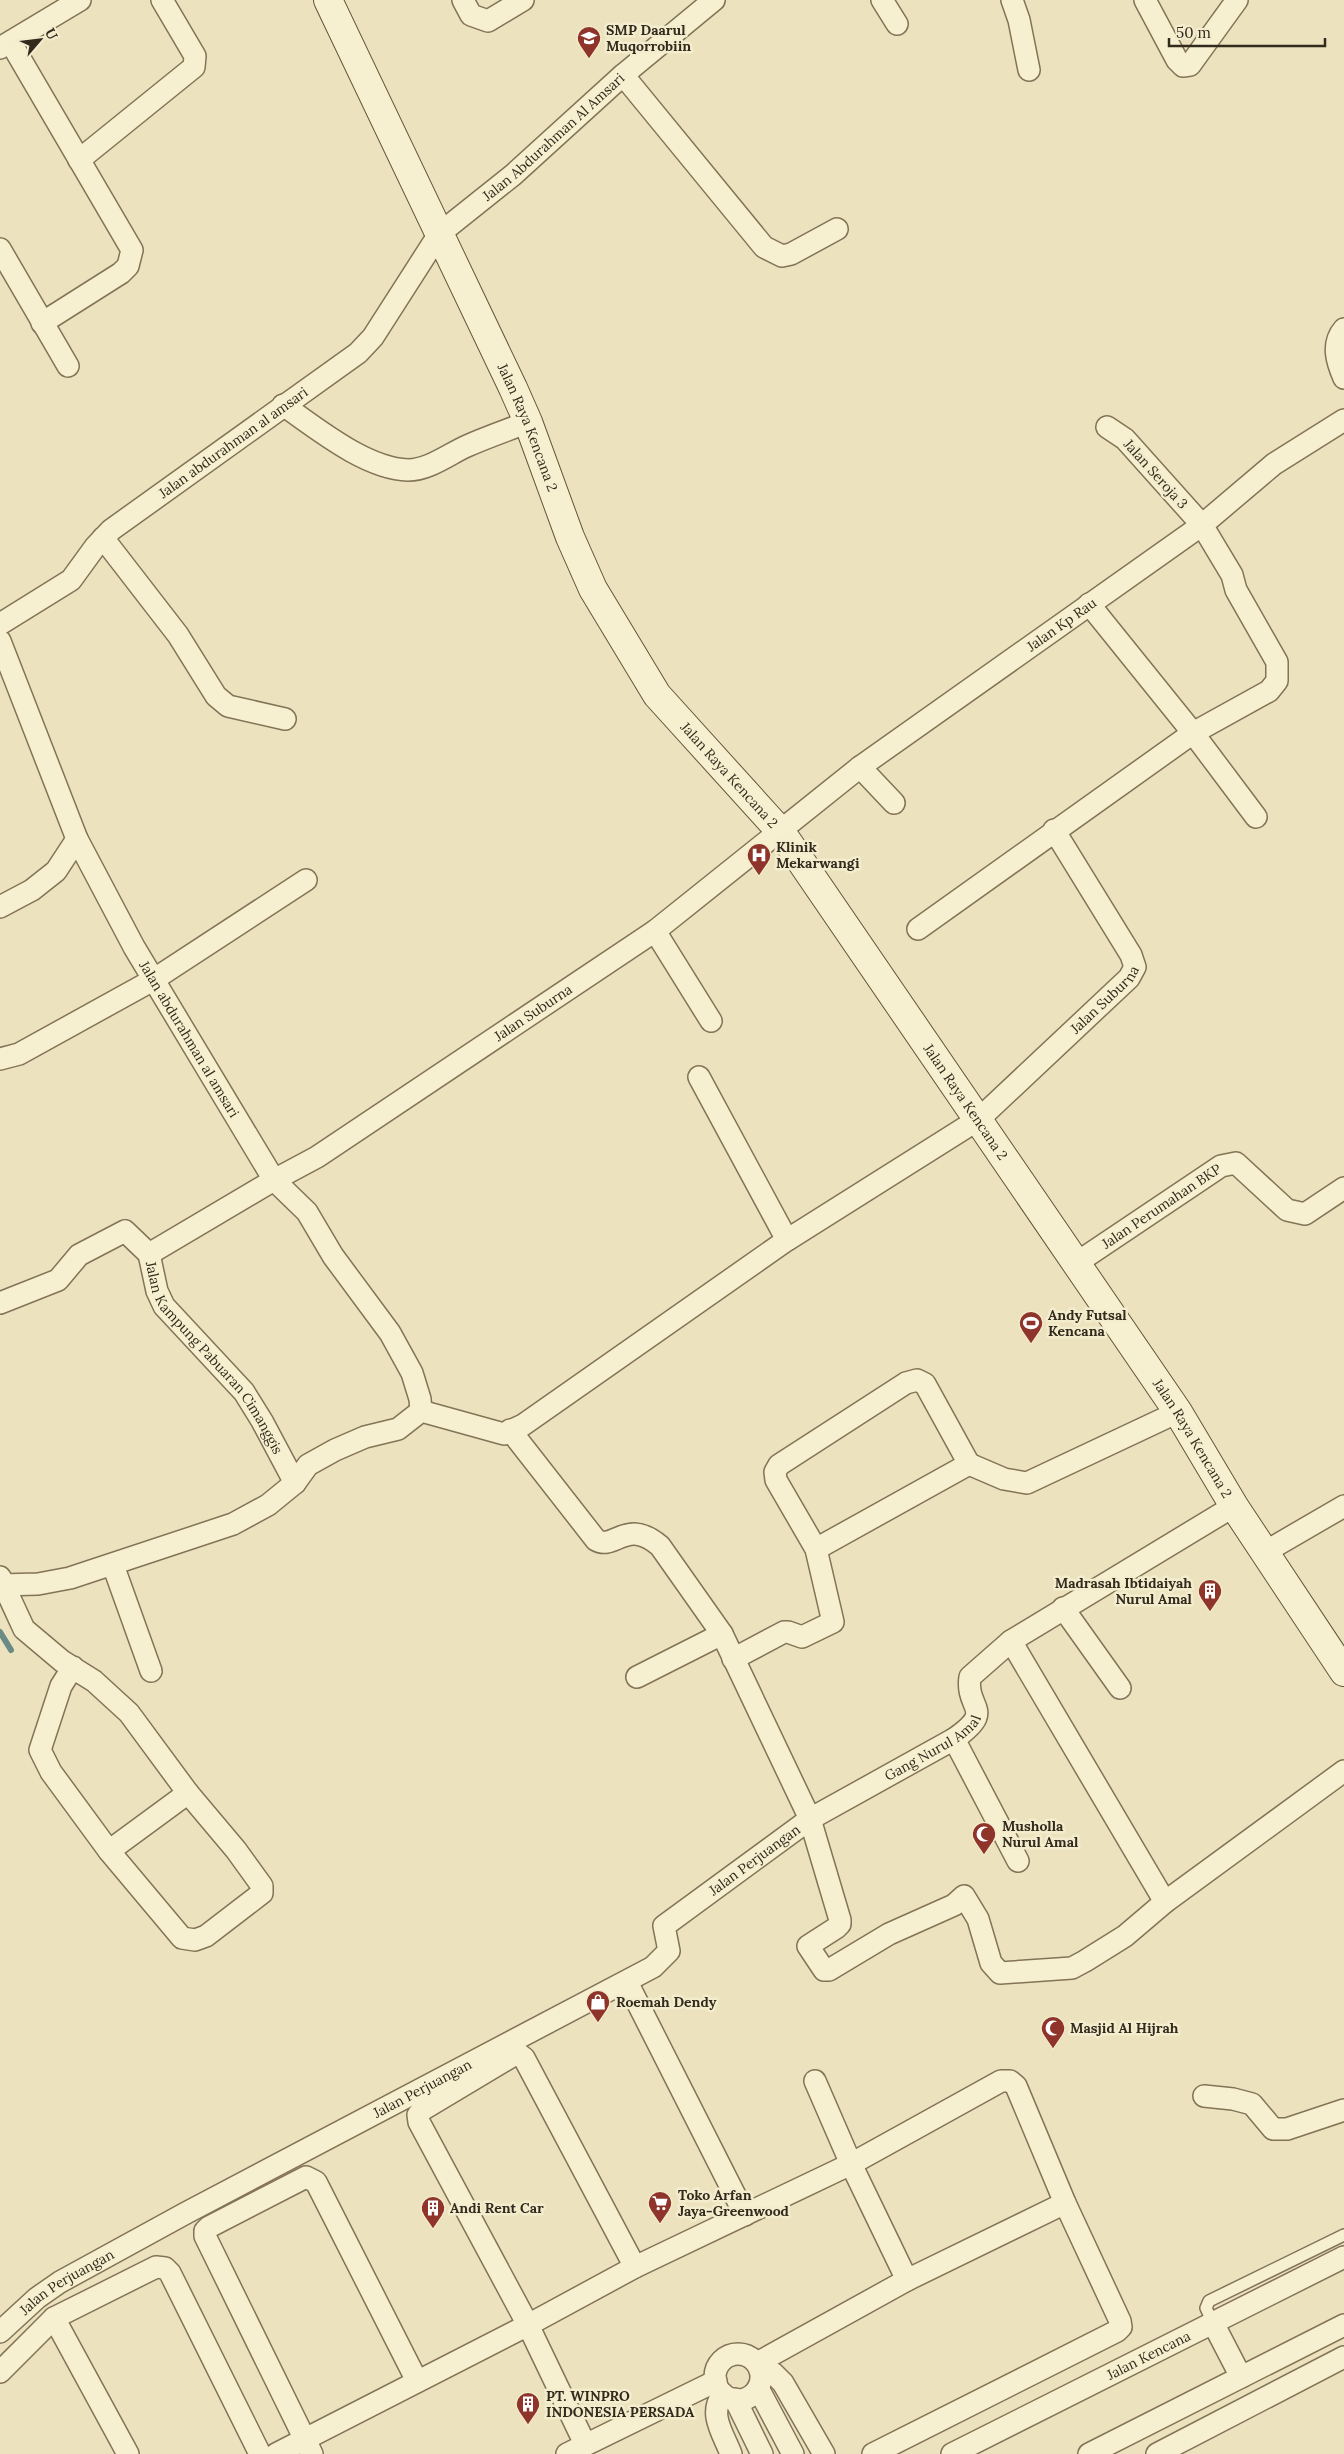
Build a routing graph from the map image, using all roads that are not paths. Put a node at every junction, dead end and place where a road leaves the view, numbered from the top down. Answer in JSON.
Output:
{"nodes":[{"id":1,"x":80,"y":0,"type":"edge"},
{"id":2,"x":162,"y":0,"type":"edge"},
{"id":3,"x":328,"y":0,"type":"edge"},
{"id":4,"x":464,"y":0,"type":"edge"},
{"id":5,"x":523,"y":0,"type":"edge"},
{"id":6,"x":714,"y":0,"type":"edge"},
{"id":7,"x":882,"y":0,"type":"edge"},
{"id":8,"x":1012,"y":0,"type":"edge"},
{"id":9,"x":1237,"y":0,"type":"edge"},
{"id":10,"x":1149,"y":3,"type":"edge"},
{"id":11,"x":897,"y":24,"type":"dead end"},
{"id":12,"x":6,"y":45,"type":"edge"},
{"id":13,"x":1029,"y":70,"type":"dead end"},
{"id":14,"x":622,"y":76,"type":"junction"},
{"id":15,"x":79,"y":160,"type":"junction"},
{"id":16,"x":836,"y":229,"type":"dead end"},
{"id":17,"x":440,"y":234,"type":"junction"},
{"id":18,"x":0,"y":249,"type":"edge"},
{"id":19,"x":42,"y":323,"type":"junction"},
{"id":20,"x":1344,"y":329,"type":"edge"},
{"id":21,"x":68,"y":366,"type":"dead end"},
{"id":22,"x":1344,"y":378,"type":"edge"},
{"id":23,"x":283,"y":406,"type":"junction"},
{"id":24,"x":1344,"y":420,"type":"edge"},
{"id":25,"x":528,"y":422,"type":"junction"},
{"id":26,"x":1107,"y":427,"type":"dead end"},
{"id":27,"x":1202,"y":524,"type":"junction"},
{"id":28,"x":103,"y":538,"type":"junction"},
{"id":29,"x":1089,"y":604,"type":"junction"},
{"id":30,"x":0,"y":624,"type":"edge"},
{"id":31,"x":0,"y":641,"type":"edge"},
{"id":32,"x":285,"y":719,"type":"dead end"},
{"id":33,"x":1193,"y":733,"type":"junction"},
{"id":34,"x":860,"y":767,"type":"junction"},
{"id":35,"x":894,"y":803,"type":"dead end"},
{"id":36,"x":1256,"y":817,"type":"dead end"},
{"id":37,"x":1054,"y":830,"type":"junction"},
{"id":38,"x":781,"y":832,"type":"junction"},
{"id":39,"x":78,"y":839,"type":"junction"},
{"id":40,"x":306,"y":880,"type":"dead end"},
{"id":41,"x":0,"y":908,"type":"edge"},
{"id":42,"x":918,"y":929,"type":"dead end"},
{"id":43,"x":655,"y":930,"type":"junction"},
{"id":44,"x":153,"y":980,"type":"junction"},
{"id":45,"x":710,"y":1021,"type":"dead end"},
{"id":46,"x":0,"y":1059,"type":"edge"},
{"id":47,"x":699,"y":1077,"type":"dead end"},
{"id":48,"x":979,"y":1120,"type":"junction"},
{"id":49,"x":274,"y":1180,"type":"junction"},
{"id":50,"x":1344,"y":1188,"type":"edge"},
{"id":51,"x":788,"y":1240,"type":"junction"},
{"id":52,"x":149,"y":1254,"type":"junction"},
{"id":53,"x":1076,"y":1264,"type":"junction"},
{"id":54,"x":0,"y":1303,"type":"edge"},
{"id":55,"x":421,"y":1411,"type":"junction"},
{"id":56,"x":1178,"y":1412,"type":"junction"},
{"id":57,"x":510,"y":1430,"type":"junction"},
{"id":58,"x":970,"y":1464,"type":"junction"},
{"id":59,"x":295,"y":1483,"type":"junction"},
{"id":60,"x":1234,"y":1506,"type":"junction"},
{"id":61,"x":1344,"y":1506,"type":"edge"},
{"id":62,"x":816,"y":1549,"type":"junction"},
{"id":63,"x":1265,"y":1552,"type":"junction"},
{"id":64,"x":113,"y":1565,"type":"junction"},
{"id":65,"x":1,"y":1582,"type":"edge"},
{"id":66,"x":1063,"y":1608,"type":"junction"},
{"id":67,"x":722,"y":1634,"type":"junction"},
{"id":68,"x":1011,"y":1641,"type":"junction"},
{"id":69,"x":733,"y":1659,"type":"junction"},
{"id":70,"x":72,"y":1667,"type":"junction"},
{"id":71,"x":150,"y":1671,"type":"dead end"},
{"id":72,"x":1344,"y":1672,"type":"edge"},
{"id":73,"x":637,"y":1677,"type":"dead end"},
{"id":74,"x":1120,"y":1688,"type":"dead end"},
{"id":75,"x":954,"y":1739,"type":"junction"},
{"id":76,"x":1344,"y":1771,"type":"edge"},
{"id":77,"x":188,"y":1793,"type":"junction"},
{"id":78,"x":810,"y":1818,"type":"junction"},
{"id":79,"x":109,"y":1851,"type":"junction"},
{"id":80,"x":1018,"y":1861,"type":"dead end"},
{"id":81,"x":1166,"y":1902,"type":"junction"},
{"id":82,"x":630,"y":1986,"type":"dead end"},
{"id":83,"x":816,"y":2082,"type":"dead end"},
{"id":84,"x":1204,"y":2096,"type":"dead end"},
{"id":85,"x":1344,"y":2110,"type":"edge"},
{"id":86,"x":851,"y":2164,"type":"junction"},
{"id":87,"x":1065,"y":2203,"type":"junction"},
{"id":88,"x":746,"y":2215,"type":"junction"},
{"id":89,"x":1344,"y":2235,"type":"edge"},
{"id":90,"x":1344,"y":2257,"type":"edge"},
{"id":91,"x":635,"y":2267,"type":"junction"},
{"id":92,"x":906,"y":2280,"type":"junction"},
{"id":93,"x":54,"y":2318,"type":"junction"},
{"id":94,"x":1213,"y":2323,"type":"junction"},
{"id":95,"x":528,"y":2325,"type":"junction"},
{"id":96,"x":1344,"y":2326,"type":"edge"},
{"id":97,"x":0,"y":2332,"type":"edge"},
{"id":98,"x":1344,"y":2358,"type":"edge"},
{"id":99,"x":0,"y":2372,"type":"edge"},
{"id":100,"x":759,"y":2374,"type":"junction"},
{"id":101,"x":1241,"y":2377,"type":"junction"},
{"id":102,"x":417,"y":2380,"type":"junction"},
{"id":103,"x":724,"y":2391,"type":"junction"},
{"id":104,"x":309,"y":2446,"type":"edge"},
{"id":105,"x":576,"y":2449,"type":"edge"},
{"id":106,"x":128,"y":2454,"type":"edge"},
{"id":107,"x":260,"y":2454,"type":"edge"},
{"id":108,"x":276,"y":2454,"type":"edge"},
{"id":109,"x":731,"y":2454,"type":"edge"},
{"id":110,"x":762,"y":2454,"type":"edge"},
{"id":111,"x":793,"y":2454,"type":"edge"},
{"id":112,"x":824,"y":2454,"type":"edge"},
{"id":113,"x":873,"y":2454,"type":"edge"},
{"id":114,"x":952,"y":2454,"type":"edge"},
{"id":115,"x":1089,"y":2454,"type":"edge"},
{"id":116,"x":1157,"y":2454,"type":"edge"}],
"edges":[{"from":1,"to":12,"type":"street"},
{"from":2,"to":15,"type":"street"},
{"from":3,"to":17,"type":"street","name":"Jalan Raya Kencana 2"},
{"from":4,"to":5,"type":"street"},
{"from":6,"to":14,"type":"street","name":"Jalan Abdurahman Al Amsari"},
{"from":7,"to":11,"type":"street"},
{"from":8,"to":13,"type":"street"},
{"from":9,"to":10,"type":"street"},
{"from":12,"to":15,"type":"street"},
{"from":14,"to":16,"type":"street"},
{"from":14,"to":17,"type":"street","name":"Jalan Abdurahman Al Amsari"},
{"from":15,"to":19,"type":"street"},
{"from":17,"to":23,"type":"street","name":"Jalan abdurahman al amsari"},
{"from":17,"to":25,"type":"street","name":"Jalan Raya Kencana 2"},
{"from":18,"to":19,"type":"street"},
{"from":19,"to":21,"type":"street"},
{"from":20,"to":22,"type":"street"},
{"from":23,"to":25,"type":"street"},
{"from":23,"to":28,"type":"street","name":"Jalan abdurahman al amsari"},
{"from":24,"to":27,"type":"street","name":"Jalan Kp Rau"},
{"from":25,"to":38,"type":"street","name":"Jalan Raya Kencana 2"},
{"from":26,"to":27,"type":"street","name":"Jalan Seroja 3"},
{"from":27,"to":29,"type":"street","name":"Jalan Kp Rau"},
{"from":27,"to":33,"type":"street","name":"Jalan Seroja 3"},
{"from":28,"to":30,"type":"street","name":"Jalan abdurahman al amsari"},
{"from":28,"to":32,"type":"street"},
{"from":29,"to":33,"type":"street"},
{"from":29,"to":34,"type":"street","name":"Jalan Kp Rau"},
{"from":31,"to":39,"type":"street","name":"Jalan abdurahman al amsari"},
{"from":33,"to":36,"type":"street"},
{"from":33,"to":37,"type":"street","name":"Jalan Seroja 3"},
{"from":34,"to":35,"type":"street"},
{"from":34,"to":38,"type":"street","name":"Jalan Kp Rau"},
{"from":37,"to":42,"type":"street","name":"Jalan Seroja 3"},
{"from":37,"to":48,"type":"street","name":"Jalan Suburna"},
{"from":38,"to":43,"type":"street","name":"Jalan Suburna"},
{"from":38,"to":48,"type":"street","name":"Jalan Raya Kencana 2"},
{"from":39,"to":41,"type":"street"},
{"from":39,"to":44,"type":"street","name":"Jalan abdurahman al amsari"},
{"from":40,"to":44,"type":"street"},
{"from":43,"to":45,"type":"street"},
{"from":43,"to":49,"type":"street","name":"Jalan Suburna"},
{"from":44,"to":46,"type":"street"},
{"from":44,"to":49,"type":"street","name":"Jalan abdurahman al amsari"},
{"from":47,"to":51,"type":"street"},
{"from":48,"to":51,"type":"street"},
{"from":48,"to":53,"type":"street","name":"Jalan Raya Kencana 2"},
{"from":49,"to":52,"type":"street","name":"Jalan Kampung Pabuaran Cimanggis"},
{"from":49,"to":55,"type":"street","name":"Jalan abdurahman al amsari"},
{"from":50,"to":53,"type":"street","name":"Jalan Perumahan BKP"},
{"from":51,"to":57,"type":"street"},
{"from":52,"to":54,"type":"street"},
{"from":52,"to":59,"type":"street","name":"Jalan Kampung Pabuaran Cimanggis"},
{"from":53,"to":56,"type":"street","name":"Jalan Raya Kencana 2"},
{"from":55,"to":57,"type":"street"},
{"from":55,"to":59,"type":"street"},
{"from":56,"to":58,"type":"street"},
{"from":56,"to":60,"type":"street","name":"Jalan Raya Kencana 2"},
{"from":57,"to":67,"type":"street"},
{"from":58,"to":62,"type":"street"},
{"from":58,"to":62,"type":"street"},
{"from":59,"to":64,"type":"street"},
{"from":60,"to":63,"type":"street","name":"Jalan Raya Kencana 2"},
{"from":60,"to":66,"type":"street","name":"Gang Nurul Amal"},
{"from":61,"to":63,"type":"street"},
{"from":62,"to":69,"type":"street"},
{"from":63,"to":72,"type":"street","name":"Jalan Raya Kencana 2"},
{"from":64,"to":65,"type":"street"},
{"from":64,"to":71,"type":"street"},
{"from":65,"to":70,"type":"street"},
{"from":66,"to":68,"type":"street","name":"Gang Nurul Amal"},
{"from":66,"to":74,"type":"street"},
{"from":67,"to":69,"type":"street"},
{"from":67,"to":73,"type":"street"},
{"from":68,"to":75,"type":"street","name":"Gang Nurul Amal"},
{"from":68,"to":81,"type":"street"},
{"from":69,"to":78,"type":"street"},
{"from":70,"to":77,"type":"street"},
{"from":70,"to":79,"type":"street"},
{"from":75,"to":78,"type":"street","name":"Gang Nurul Amal"},
{"from":75,"to":80,"type":"street"},
{"from":76,"to":81,"type":"street"},
{"from":77,"to":79,"type":"street"},
{"from":77,"to":79,"type":"street"},
{"from":78,"to":81,"type":"street"},
{"from":78,"to":97,"type":"street","name":"Jalan Perjuangan"},
{"from":82,"to":88,"type":"street"},
{"from":83,"to":86,"type":"street"},
{"from":84,"to":85,"type":"street"},
{"from":86,"to":87,"type":"street"},
{"from":86,"to":88,"type":"street"},
{"from":86,"to":92,"type":"street"},
{"from":87,"to":92,"type":"street"},
{"from":87,"to":113,"type":"street"},
{"from":88,"to":91,"type":"street"},
{"from":89,"to":94,"type":"lane"},
{"from":90,"to":94,"type":"street","name":"Jalan Kencana"},
{"from":91,"to":95,"type":"street"},
{"from":91,"to":95,"type":"street"},
{"from":92,"to":100,"type":"street"},
{"from":93,"to":99,"type":"street"},
{"from":93,"to":106,"type":"street"},
{"from":93,"to":107,"type":"street"},
{"from":94,"to":101,"type":"street"},
{"from":94,"to":114,"type":"street","name":"Jalan Kencana"},
{"from":95,"to":102,"type":"street"},
{"from":95,"to":105,"type":"street"},
{"from":96,"to":101,"type":"street"},
{"from":98,"to":116,"type":"street"},
{"from":100,"to":103,"type":"street"},
{"from":100,"to":103,"type":"street"},
{"from":100,"to":111,"type":"street"},
{"from":100,"to":112,"type":"street"},
{"from":101,"to":115,"type":"street"},
{"from":102,"to":104,"type":"street"},
{"from":102,"to":104,"type":"street"},
{"from":103,"to":105,"type":"street"},
{"from":103,"to":109,"type":"street"},
{"from":103,"to":110,"type":"street"},
{"from":104,"to":108,"type":"street"}]}
